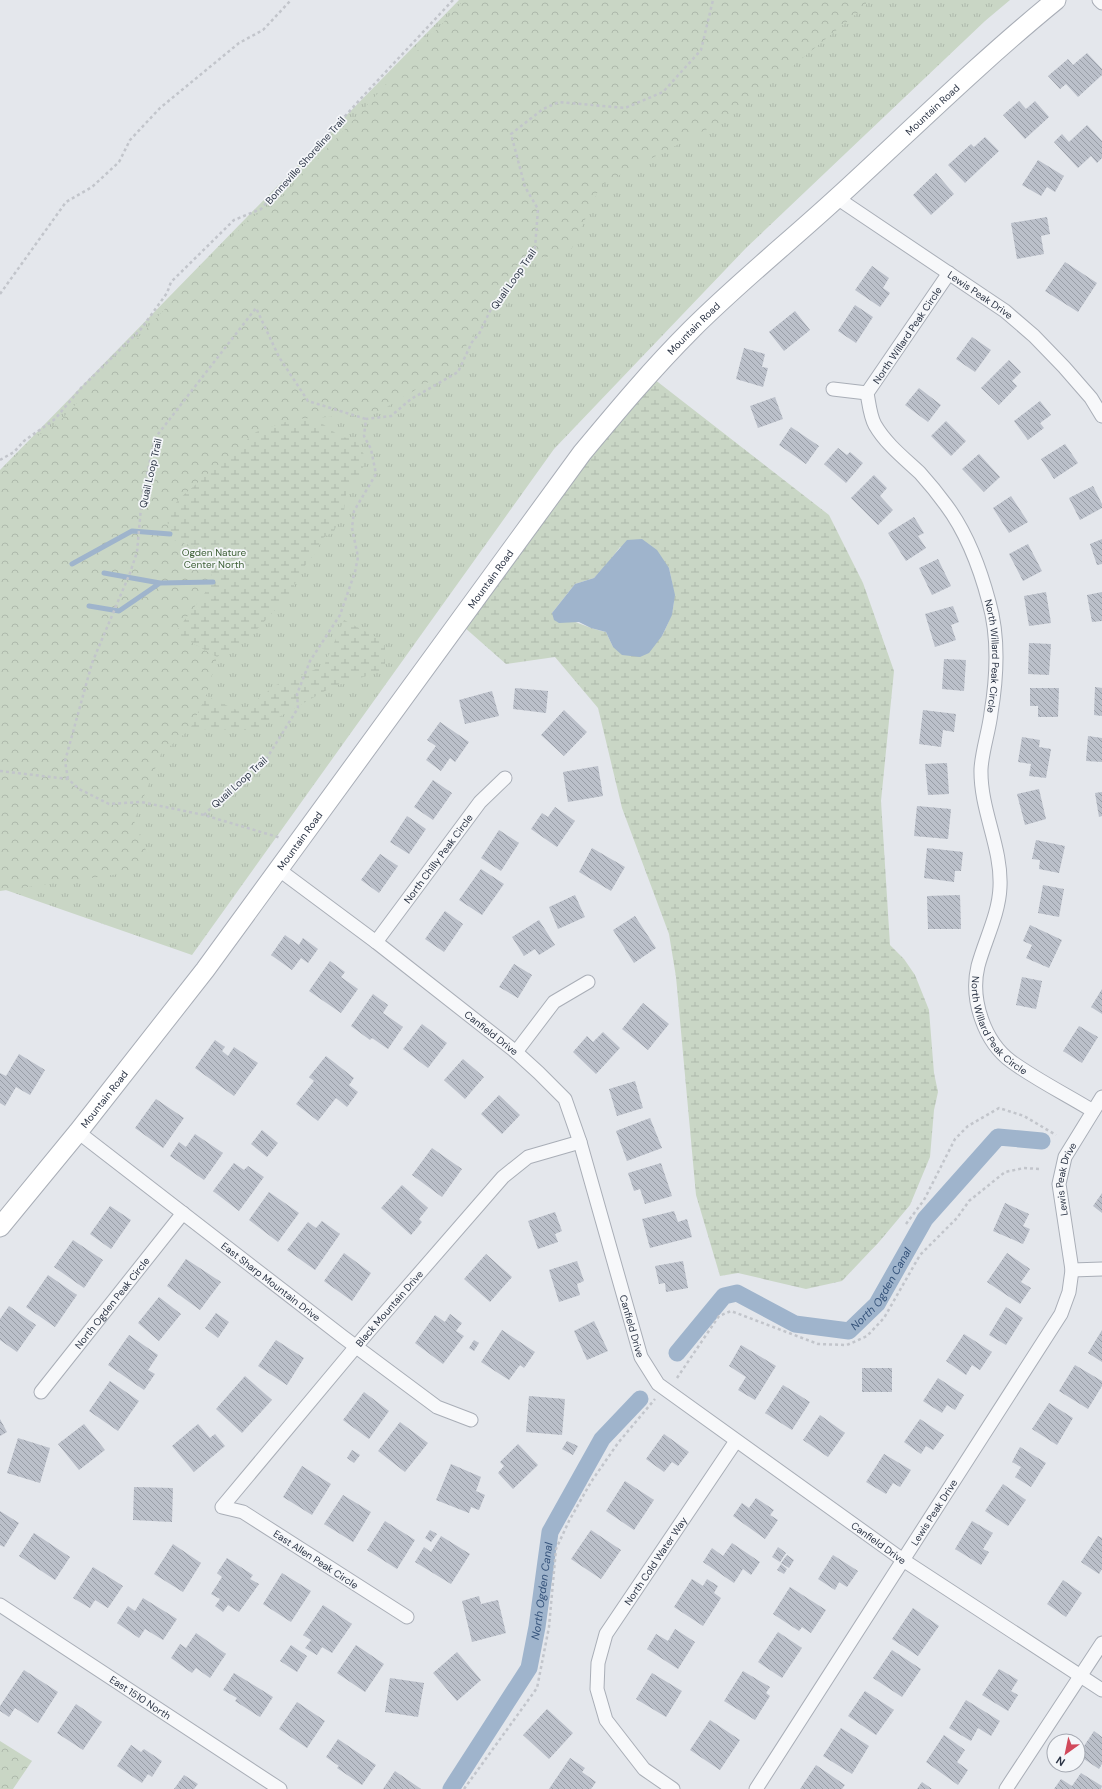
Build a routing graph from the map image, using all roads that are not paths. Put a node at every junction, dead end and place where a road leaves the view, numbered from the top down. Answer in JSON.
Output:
{"nodes":[{"id":1,"x":1056,"y":0,"type":"edge"},
{"id":2,"x":1099,"y":0,"type":"edge"},
{"id":3,"x":1102,"y":3,"type":"edge"},
{"id":4,"x":837,"y":198,"type":"junction"},
{"id":5,"x":949,"y":273,"type":"junction"},
{"id":6,"x":833,"y":389,"type":"dead end"},
{"id":7,"x":867,"y":393,"type":"junction"},
{"id":8,"x":1102,"y":416,"type":"edge"},
{"id":9,"x":505,"y":778,"type":"dead end"},
{"id":10,"x":278,"y":870,"type":"junction"},
{"id":11,"x":376,"y":942,"type":"junction"},
{"id":12,"x":588,"y":982,"type":"dead end"},
{"id":13,"x":516,"y":1052,"type":"junction"},
{"id":14,"x":1102,"y":1097,"type":"edge"},
{"id":15,"x":1093,"y":1111,"type":"junction"},
{"id":16,"x":78,"y":1132,"type":"junction"},
{"id":17,"x":580,"y":1142,"type":"junction"},
{"id":18,"x":183,"y":1213,"type":"junction"},
{"id":19,"x":0,"y":1227,"type":"edge"},
{"id":20,"x":1102,"y":1269,"type":"edge"},
{"id":21,"x":1072,"y":1270,"type":"junction"},
{"id":22,"x":356,"y":1347,"type":"junction"},
{"id":23,"x":40,"y":1392,"type":"dead end"},
{"id":24,"x":471,"y":1420,"type":"dead end"},
{"id":25,"x":736,"y":1441,"type":"junction"},
{"id":26,"x":222,"y":1507,"type":"joint"},
{"id":27,"x":903,"y":1560,"type":"junction"},
{"id":28,"x":0,"y":1605,"type":"edge"},
{"id":29,"x":407,"y":1618,"type":"dead end"},
{"id":30,"x":1102,"y":1643,"type":"edge"},
{"id":31,"x":1080,"y":1676,"type":"junction"},
{"id":32,"x":1102,"y":1690,"type":"edge"},
{"id":33,"x":280,"y":1789,"type":"edge"},
{"id":34,"x":673,"y":1789,"type":"edge"},
{"id":35,"x":756,"y":1789,"type":"edge"},
{"id":36,"x":1006,"y":1789,"type":"edge"}],
"edges":[{"from":1,"to":4,"type":"street","name":"Mountain Road"},
{"from":2,"to":3,"type":"street"},
{"from":4,"to":5,"type":"street","name":"Lewis Peak Drive"},
{"from":4,"to":10,"type":"street","name":"Mountain Road"},
{"from":5,"to":7,"type":"street","name":"North Willard Peak Circle"},
{"from":5,"to":8,"type":"street","name":"Lewis Peak Drive"},
{"from":6,"to":7,"type":"street"},
{"from":7,"to":15,"type":"street","name":"North Willard Peak Circle"},
{"from":9,"to":11,"type":"street","name":"North Chilly Peak Circle"},
{"from":10,"to":11,"type":"street","name":"Canfield Drive"},
{"from":10,"to":16,"type":"street","name":"Mountain Road"},
{"from":11,"to":13,"type":"street","name":"Canfield Drive"},
{"from":12,"to":13,"type":"street"},
{"from":13,"to":17,"type":"street","name":"Canfield Drive"},
{"from":14,"to":15,"type":"street","name":"Lewis Peak Drive"},
{"from":15,"to":21,"type":"street","name":"Lewis Peak Drive"},
{"from":16,"to":18,"type":"street","name":"East Sharp Mountain Drive"},
{"from":16,"to":19,"type":"street","name":"Mountain Road"},
{"from":17,"to":22,"type":"street","name":"Black Mountain Drive"},
{"from":17,"to":25,"type":"street","name":"Canfield Drive"},
{"from":18,"to":22,"type":"street","name":"East Sharp Mountain Drive"},
{"from":18,"to":23,"type":"street","name":"North Ogden Peak Circle"},
{"from":20,"to":21,"type":"street"},
{"from":21,"to":27,"type":"street","name":"Lewis Peak Drive"},
{"from":22,"to":24,"type":"street","name":"East Sharp Mountain Drive"},
{"from":22,"to":26,"type":"street","name":"Black Mountain Drive"},
{"from":25,"to":27,"type":"street","name":"Canfield Drive"},
{"from":25,"to":34,"type":"street","name":"North Cold Water Way"},
{"from":26,"to":29,"type":"street","name":"East Allen Peak Circle"},
{"from":27,"to":31,"type":"street","name":"Canfield Drive"},
{"from":27,"to":35,"type":"street","name":"Lewis Peak Drive"},
{"from":28,"to":33,"type":"street","name":"East 1510 North"},
{"from":30,"to":31,"type":"street"},
{"from":31,"to":32,"type":"street","name":"Canfield Drive"},
{"from":31,"to":36,"type":"street"}]}
